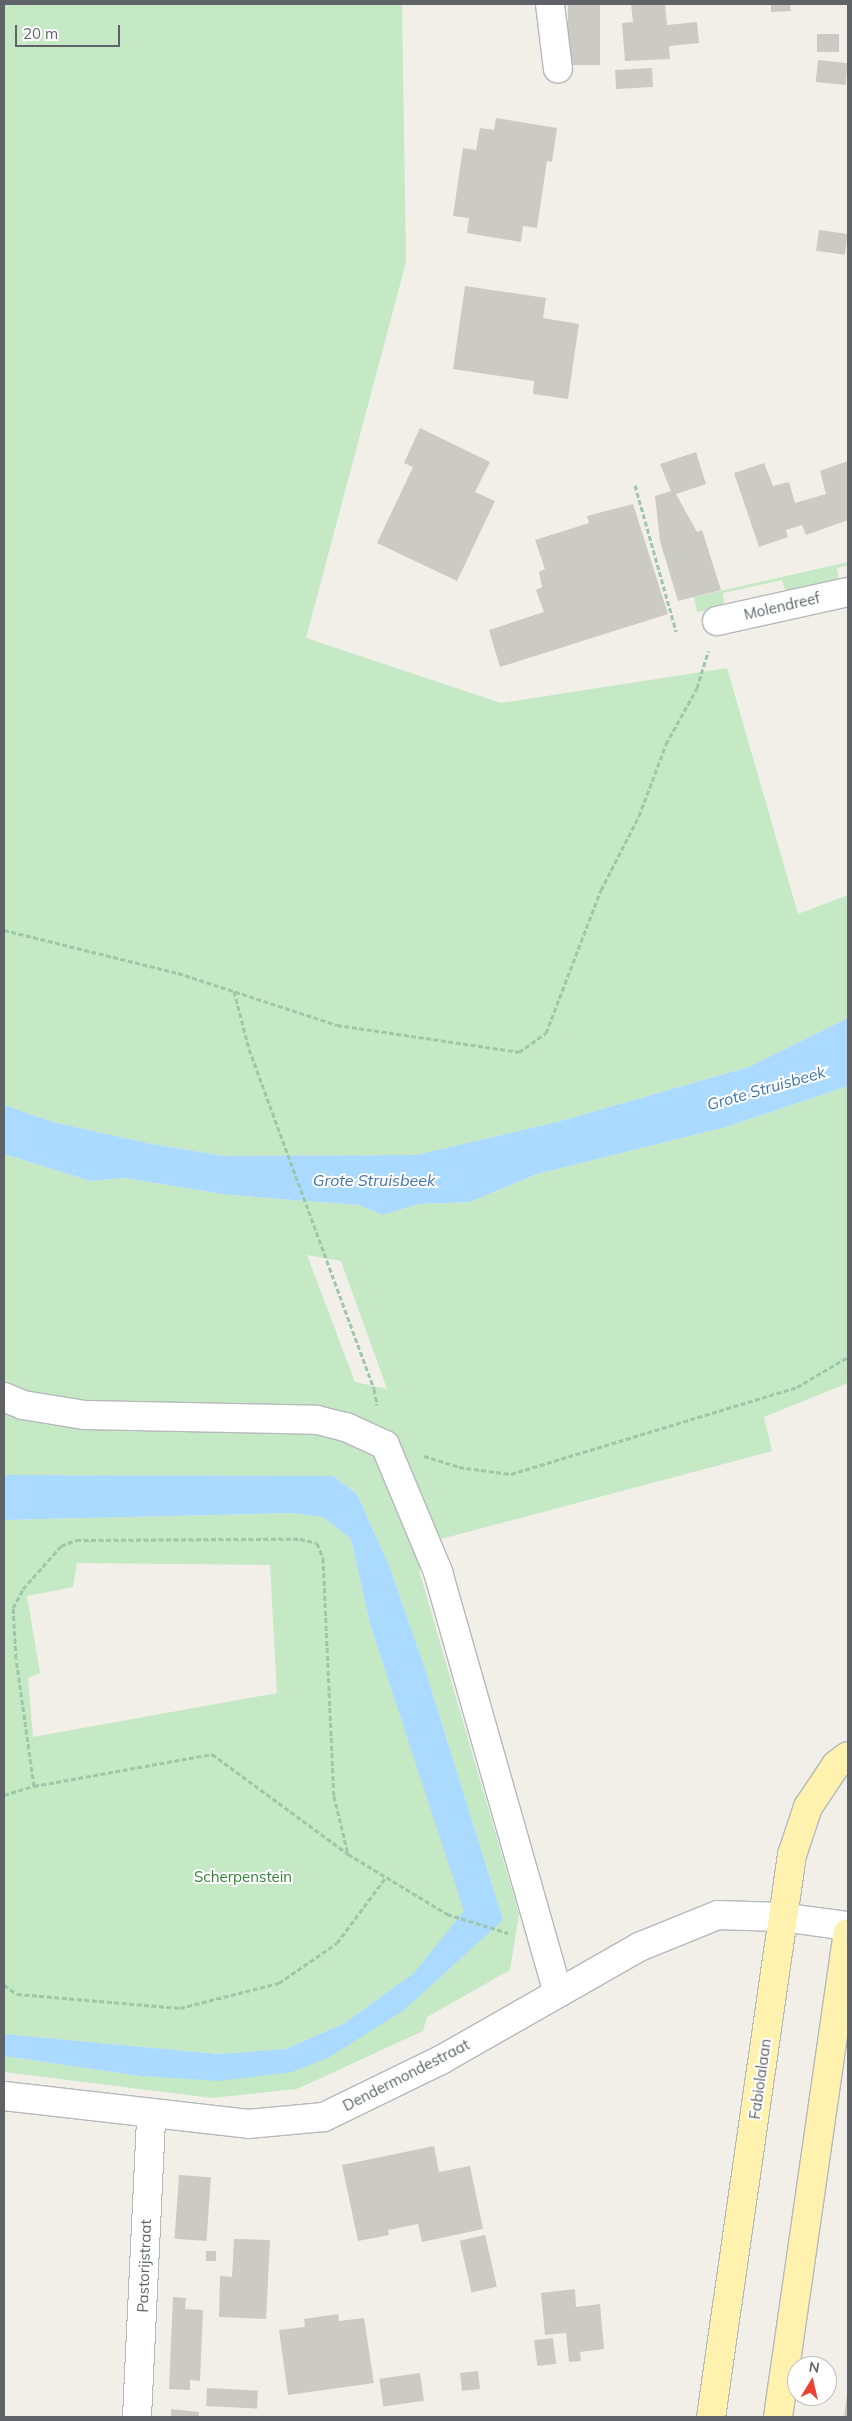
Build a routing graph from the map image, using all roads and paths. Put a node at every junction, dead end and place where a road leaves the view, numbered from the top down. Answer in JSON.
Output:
{"nodes":[{"id":1,"x":550,"y":4,"type":"edge"},
{"id":2,"x":558,"y":69,"type":"dead end"},
{"id":3,"x":635,"y":485,"type":"dead end"},
{"id":4,"x":848,"y":592,"type":"edge"},
{"id":5,"x":717,"y":621,"type":"joint"},
{"id":6,"x":676,"y":632,"type":"dead end"},
{"id":7,"x":4,"y":930,"type":"edge"},
{"id":8,"x":234,"y":992,"type":"junction"},
{"id":9,"x":848,"y":1358,"type":"edge"},
{"id":10,"x":374,"y":1389,"type":"dead end"},
{"id":11,"x":4,"y":1398,"type":"edge"},
{"id":12,"x":385,"y":1445,"type":"junction"},
{"id":13,"x":848,"y":1756,"type":"edge"},
{"id":14,"x":34,"y":1786,"type":"junction"},
{"id":15,"x":4,"y":1795,"type":"edge"},
{"id":16,"x":348,"y":1854,"type":"junction"},
{"id":17,"x":386,"y":1877,"type":"junction"},
{"id":18,"x":781,"y":1917,"type":"junction"},
{"id":19,"x":848,"y":1926,"type":"edge"},
{"id":20,"x":509,"y":1933,"type":"dead end"},
{"id":21,"x":848,"y":1933,"type":"edge"},
{"id":22,"x":4,"y":1985,"type":"edge"},
{"id":23,"x":558,"y":1993,"type":"junction"},
{"id":24,"x":4,"y":2096,"type":"edge"},
{"id":25,"x":151,"y":2115,"type":"junction"},
{"id":26,"x":138,"y":2417,"type":"edge"},
{"id":27,"x":711,"y":2417,"type":"edge"},
{"id":28,"x":778,"y":2417,"type":"edge"}],
"edges":[{"from":1,"to":2,"type":"street"},
{"from":3,"to":6,"type":"path"},
{"from":4,"to":5,"type":"street","name":"Molendreef"},
{"from":5,"to":8,"type":"path"},
{"from":7,"to":8,"type":"path"},
{"from":8,"to":10,"type":"path"},
{"from":9,"to":12,"type":"path"},
{"from":11,"to":12,"type":"street"},
{"from":12,"to":23,"type":"street"},
{"from":13,"to":18,"type":"main road","name":"Fabiolalaan"},
{"from":14,"to":15,"type":"path"},
{"from":14,"to":16,"type":"path"},
{"from":14,"to":16,"type":"path"},
{"from":16,"to":17,"type":"path"},
{"from":17,"to":20,"type":"path"},
{"from":17,"to":22,"type":"path"},
{"from":18,"to":19,"type":"street","name":"Dendermondestraat"},
{"from":18,"to":23,"type":"street","name":"Dendermondestraat"},
{"from":18,"to":27,"type":"main road","name":"Fabiolalaan"},
{"from":21,"to":28,"type":"main road"},
{"from":23,"to":25,"type":"street","name":"Dendermondestraat"},
{"from":24,"to":25,"type":"street","name":"Dendermondestraat"},
{"from":25,"to":26,"type":"street","name":"Pastorijstraat"}]}
